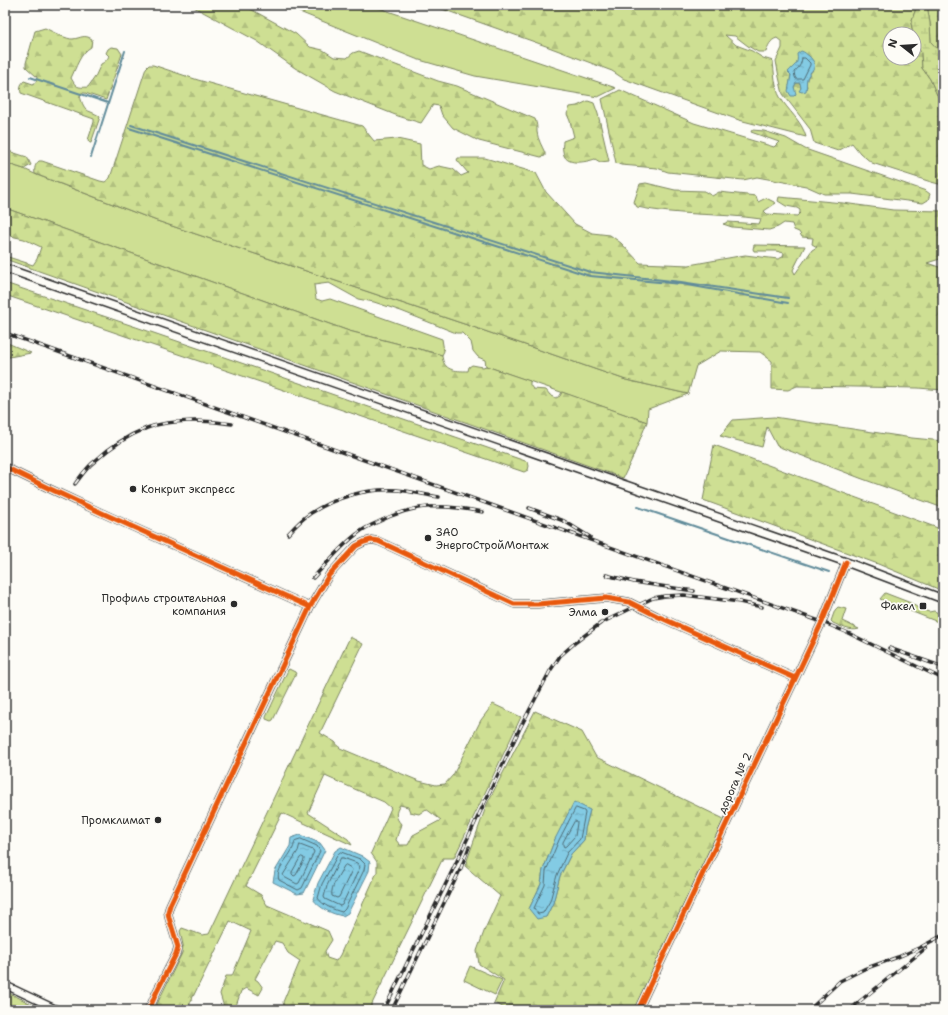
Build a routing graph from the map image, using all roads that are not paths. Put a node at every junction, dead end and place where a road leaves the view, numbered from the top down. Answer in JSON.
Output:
{"nodes":[{"id":1,"x":5,"y":268,"type":"edge"},
{"id":2,"x":5,"y":467,"type":"edge"},
{"id":3,"x":846,"y":562,"type":"junction"},
{"id":4,"x":943,"y":599,"type":"edge"},
{"id":5,"x":310,"y":607,"type":"junction"},
{"id":6,"x":794,"y":678,"type":"junction"},
{"id":7,"x":5,"y":985,"type":"edge"},
{"id":8,"x":58,"y":1010,"type":"edge"},
{"id":9,"x":147,"y":1010,"type":"edge"},
{"id":10,"x":638,"y":1010,"type":"edge"}],
"edges":[{"from":1,"to":3,"type":"main road"},
{"from":2,"to":5,"type":"street"},
{"from":3,"to":4,"type":"main road"},
{"from":3,"to":6,"type":"street","name":"дорога № 2"},
{"from":5,"to":6,"type":"street"},
{"from":5,"to":9,"type":"street"},
{"from":6,"to":10,"type":"street","name":"дорога № 2"},
{"from":7,"to":8,"type":"street"}]}
